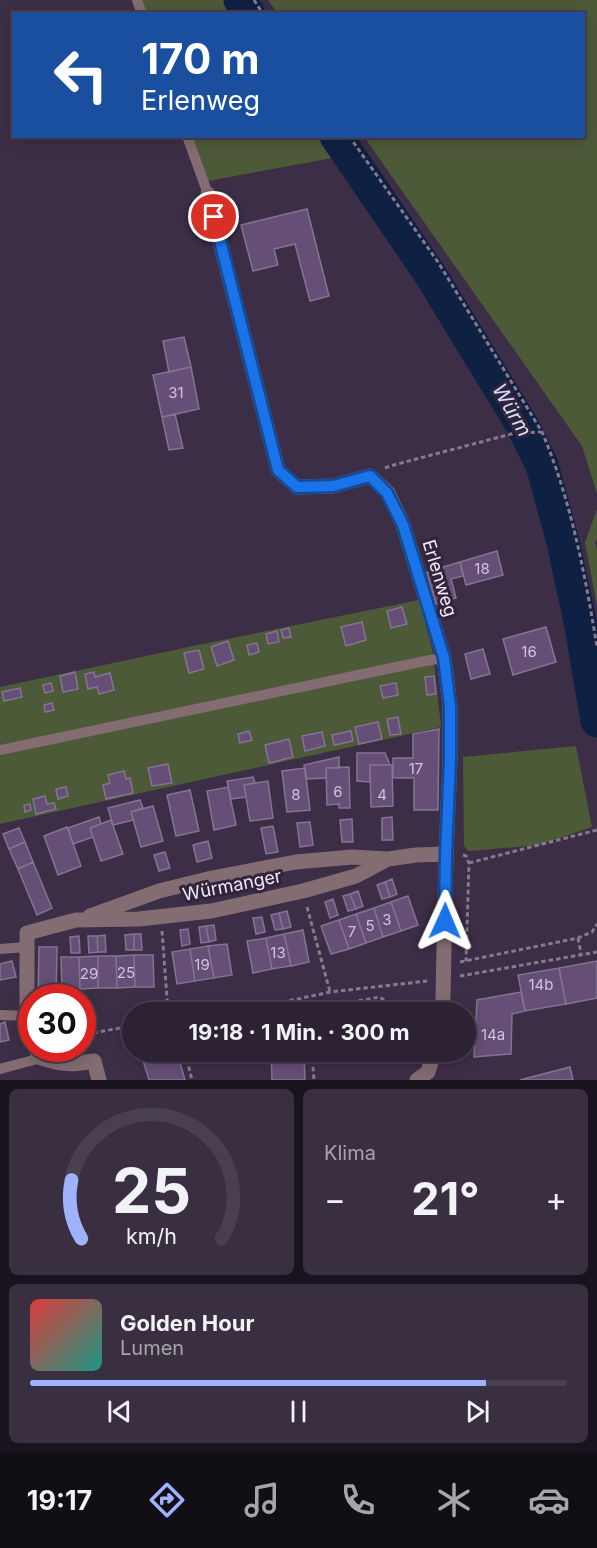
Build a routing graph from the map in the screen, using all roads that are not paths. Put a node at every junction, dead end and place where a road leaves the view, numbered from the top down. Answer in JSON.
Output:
{"nodes":[{"id":1,"x":188,"y":138,"type":"edge"},
{"id":2,"x":208,"y":194,"type":"joint"},
{"id":3,"x":444,"y":658,"type":"junction"},
{"id":4,"x":0,"y":750,"type":"edge"},
{"id":5,"x":446,"y":854,"type":"junction"},
{"id":6,"x":388,"y":859,"type":"junction"},
{"id":7,"x":76,"y":920,"type":"junction"},
{"id":8,"x":27,"y":940,"type":"junction"},
{"id":9,"x":0,"y":949,"type":"edge"},
{"id":10,"x":27,"y":984,"type":"edge"},
{"id":11,"x":442,"y":1002,"type":"edge"},
{"id":12,"x":0,"y":1014,"type":"edge"},
{"id":13,"x":18,"y":1015,"type":"edge"},
{"id":14,"x":18,"y":1061,"type":"edge"},
{"id":15,"x":55,"y":1062,"type":"edge"},
{"id":16,"x":89,"y":1062,"type":"edge"},
{"id":17,"x":94,"y":1062,"type":"edge"},
{"id":18,"x":431,"y":1062,"type":"edge"},
{"id":19,"x":0,"y":1069,"type":"edge"},
{"id":20,"x":99,"y":1080,"type":"edge"},
{"id":21,"x":417,"y":1080,"type":"edge"}],
"edges":[{"from":1,"to":2,"type":"lane"},
{"from":2,"to":3,"type":"street","name":"Erlenweg"},
{"from":3,"to":4,"type":"lane"},
{"from":3,"to":5,"type":"street","name":"Erlenweg"},
{"from":5,"to":6,"type":"street","name":"Würmanger"},
{"from":5,"to":11,"type":"street","name":"Erlenweg"},
{"from":6,"to":7,"type":"street","name":"Würmanger"},
{"from":6,"to":7,"type":"street","name":"Würmanger"},
{"from":7,"to":8,"type":"street","name":"Würmanger"},
{"from":8,"to":9,"type":"lane"},
{"from":8,"to":10,"type":"street"},
{"from":12,"to":13,"type":"lane"},
{"from":14,"to":19,"type":"lane"},
{"from":15,"to":16,"type":"street"},
{"from":17,"to":20,"type":"street"},
{"from":18,"to":21,"type":"street"}]}
